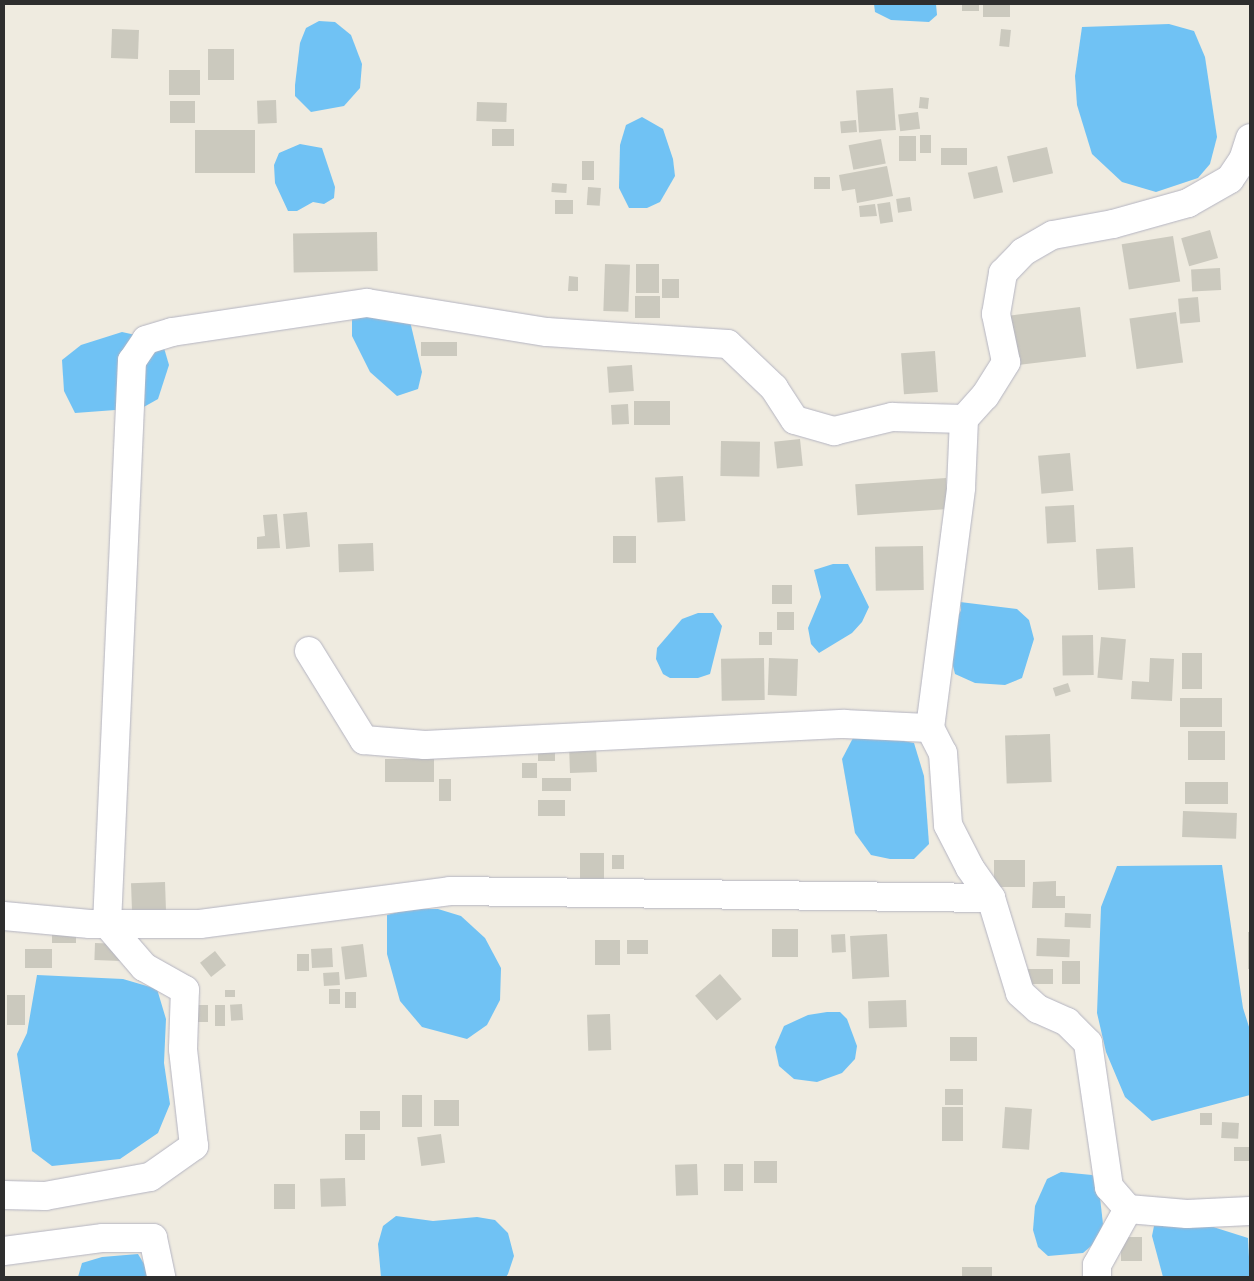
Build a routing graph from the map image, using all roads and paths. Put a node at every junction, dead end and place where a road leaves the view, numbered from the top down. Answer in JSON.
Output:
{"nodes":[{"id":1,"x":1250,"y":138,"type":"edge"},
{"id":2,"x":964,"y":419,"type":"junction"},
{"id":3,"x":309,"y":651,"type":"dead end"},
{"id":4,"x":930,"y":728,"type":"junction"},
{"id":5,"x":991,"y":898,"type":"junction"},
{"id":6,"x":4,"y":916,"type":"edge"},
{"id":7,"x":107,"y":924,"type":"junction"},
{"id":8,"x":4,"y":1195,"type":"edge"},
{"id":9,"x":1128,"y":1209,"type":"junction"},
{"id":10,"x":1250,"y":1211,"type":"edge"},
{"id":11,"x":4,"y":1251,"type":"edge"},
{"id":12,"x":161,"y":1277,"type":"edge"},
{"id":13,"x":1097,"y":1277,"type":"edge"}],
"edges":[{"from":1,"to":2,"type":"street"},
{"from":2,"to":4,"type":"street"},
{"from":2,"to":7,"type":"street"},
{"from":3,"to":4,"type":"street"},
{"from":4,"to":5,"type":"street"},
{"from":5,"to":7,"type":"street"},
{"from":5,"to":9,"type":"street"},
{"from":6,"to":7,"type":"street"},
{"from":7,"to":8,"type":"street"},
{"from":9,"to":10,"type":"street"},
{"from":9,"to":13,"type":"street"},
{"from":11,"to":12,"type":"street"}]}
